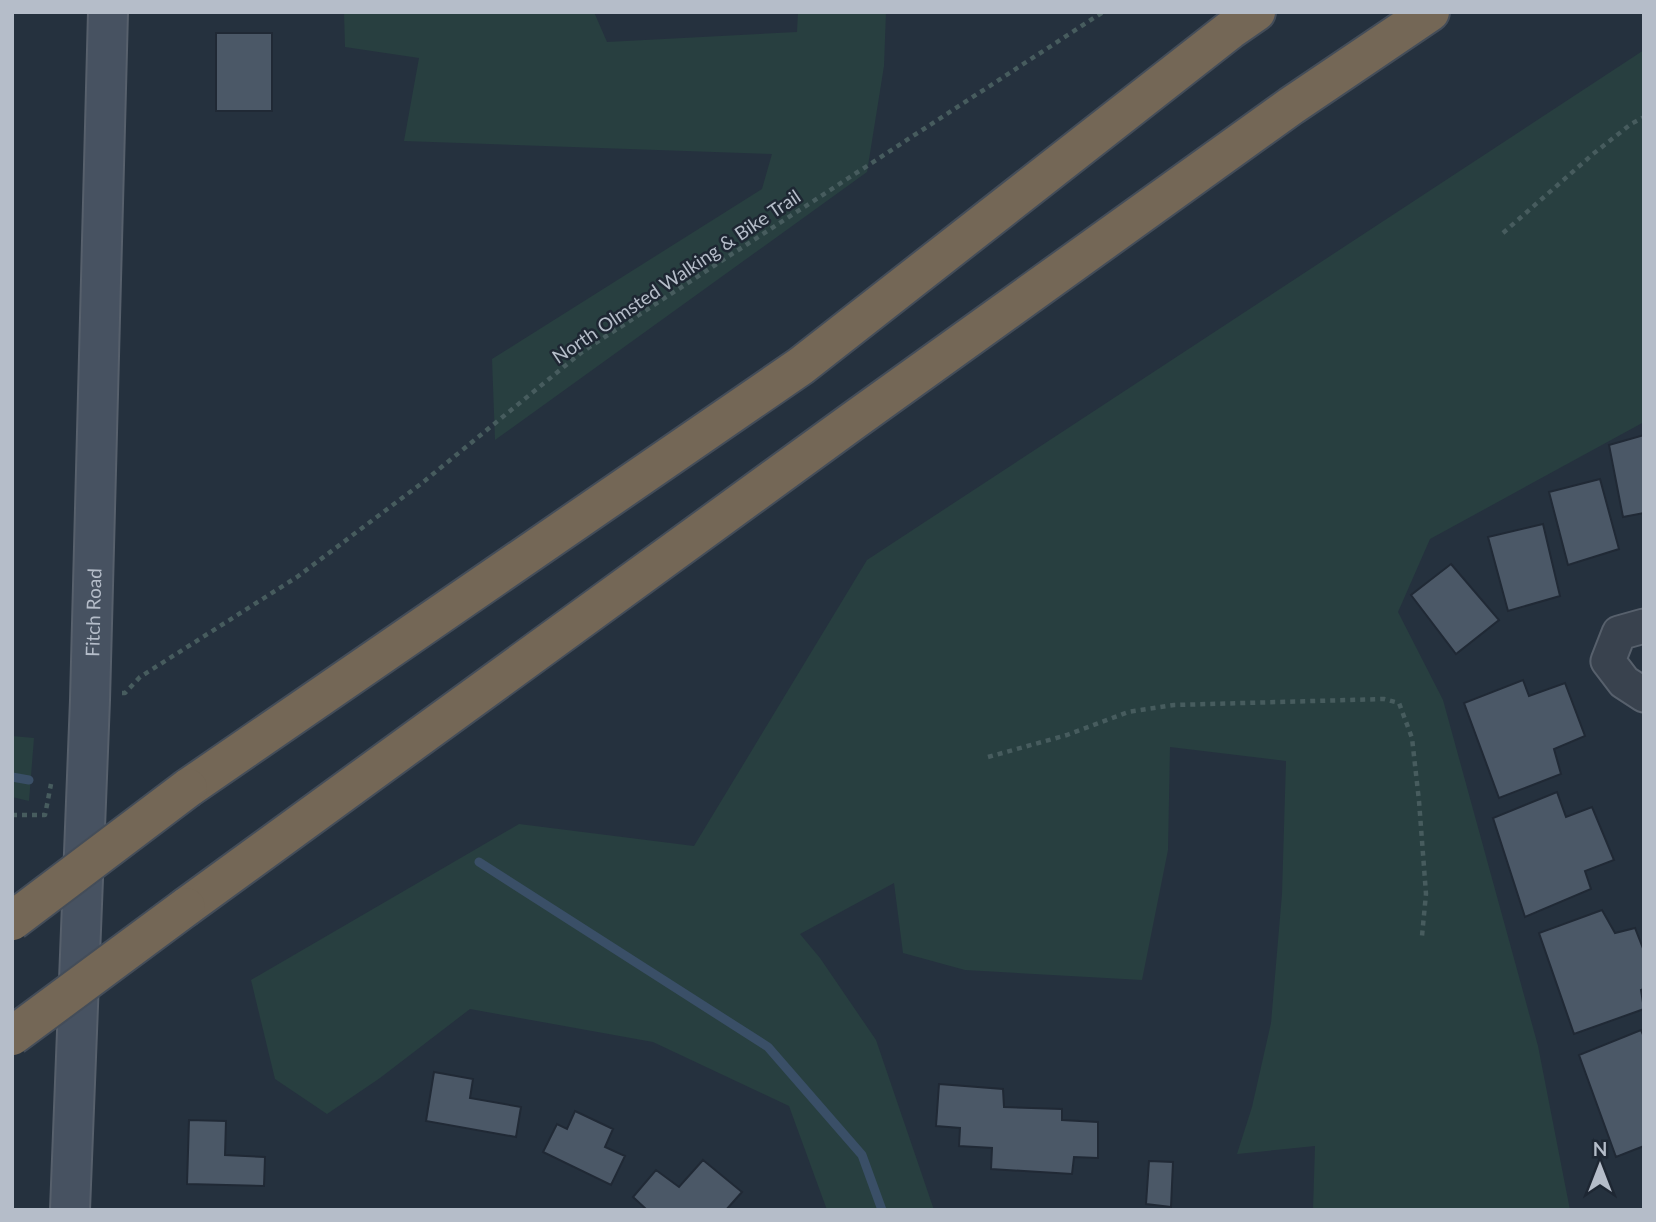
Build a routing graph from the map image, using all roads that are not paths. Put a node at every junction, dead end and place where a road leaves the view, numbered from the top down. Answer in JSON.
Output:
{"nodes":[{"id":1,"x":108,"y":12,"type":"edge"},
{"id":2,"x":1256,"y":12,"type":"edge"},
{"id":3,"x":1430,"y":12,"type":"edge"},
{"id":4,"x":1644,"y":626,"type":"edge"},
{"id":5,"x":1644,"y":695,"type":"edge"},
{"id":6,"x":12,"y":921,"type":"edge"},
{"id":7,"x":12,"y":1036,"type":"edge"},
{"id":8,"x":70,"y":1210,"type":"edge"}],
"edges":[{"from":1,"to":8,"type":"street","name":"Fitch Road"},
{"from":2,"to":6,"type":"highway","bridge":true},
{"from":3,"to":7,"type":"highway","bridge":true},
{"from":4,"to":5,"type":"street"}]}
